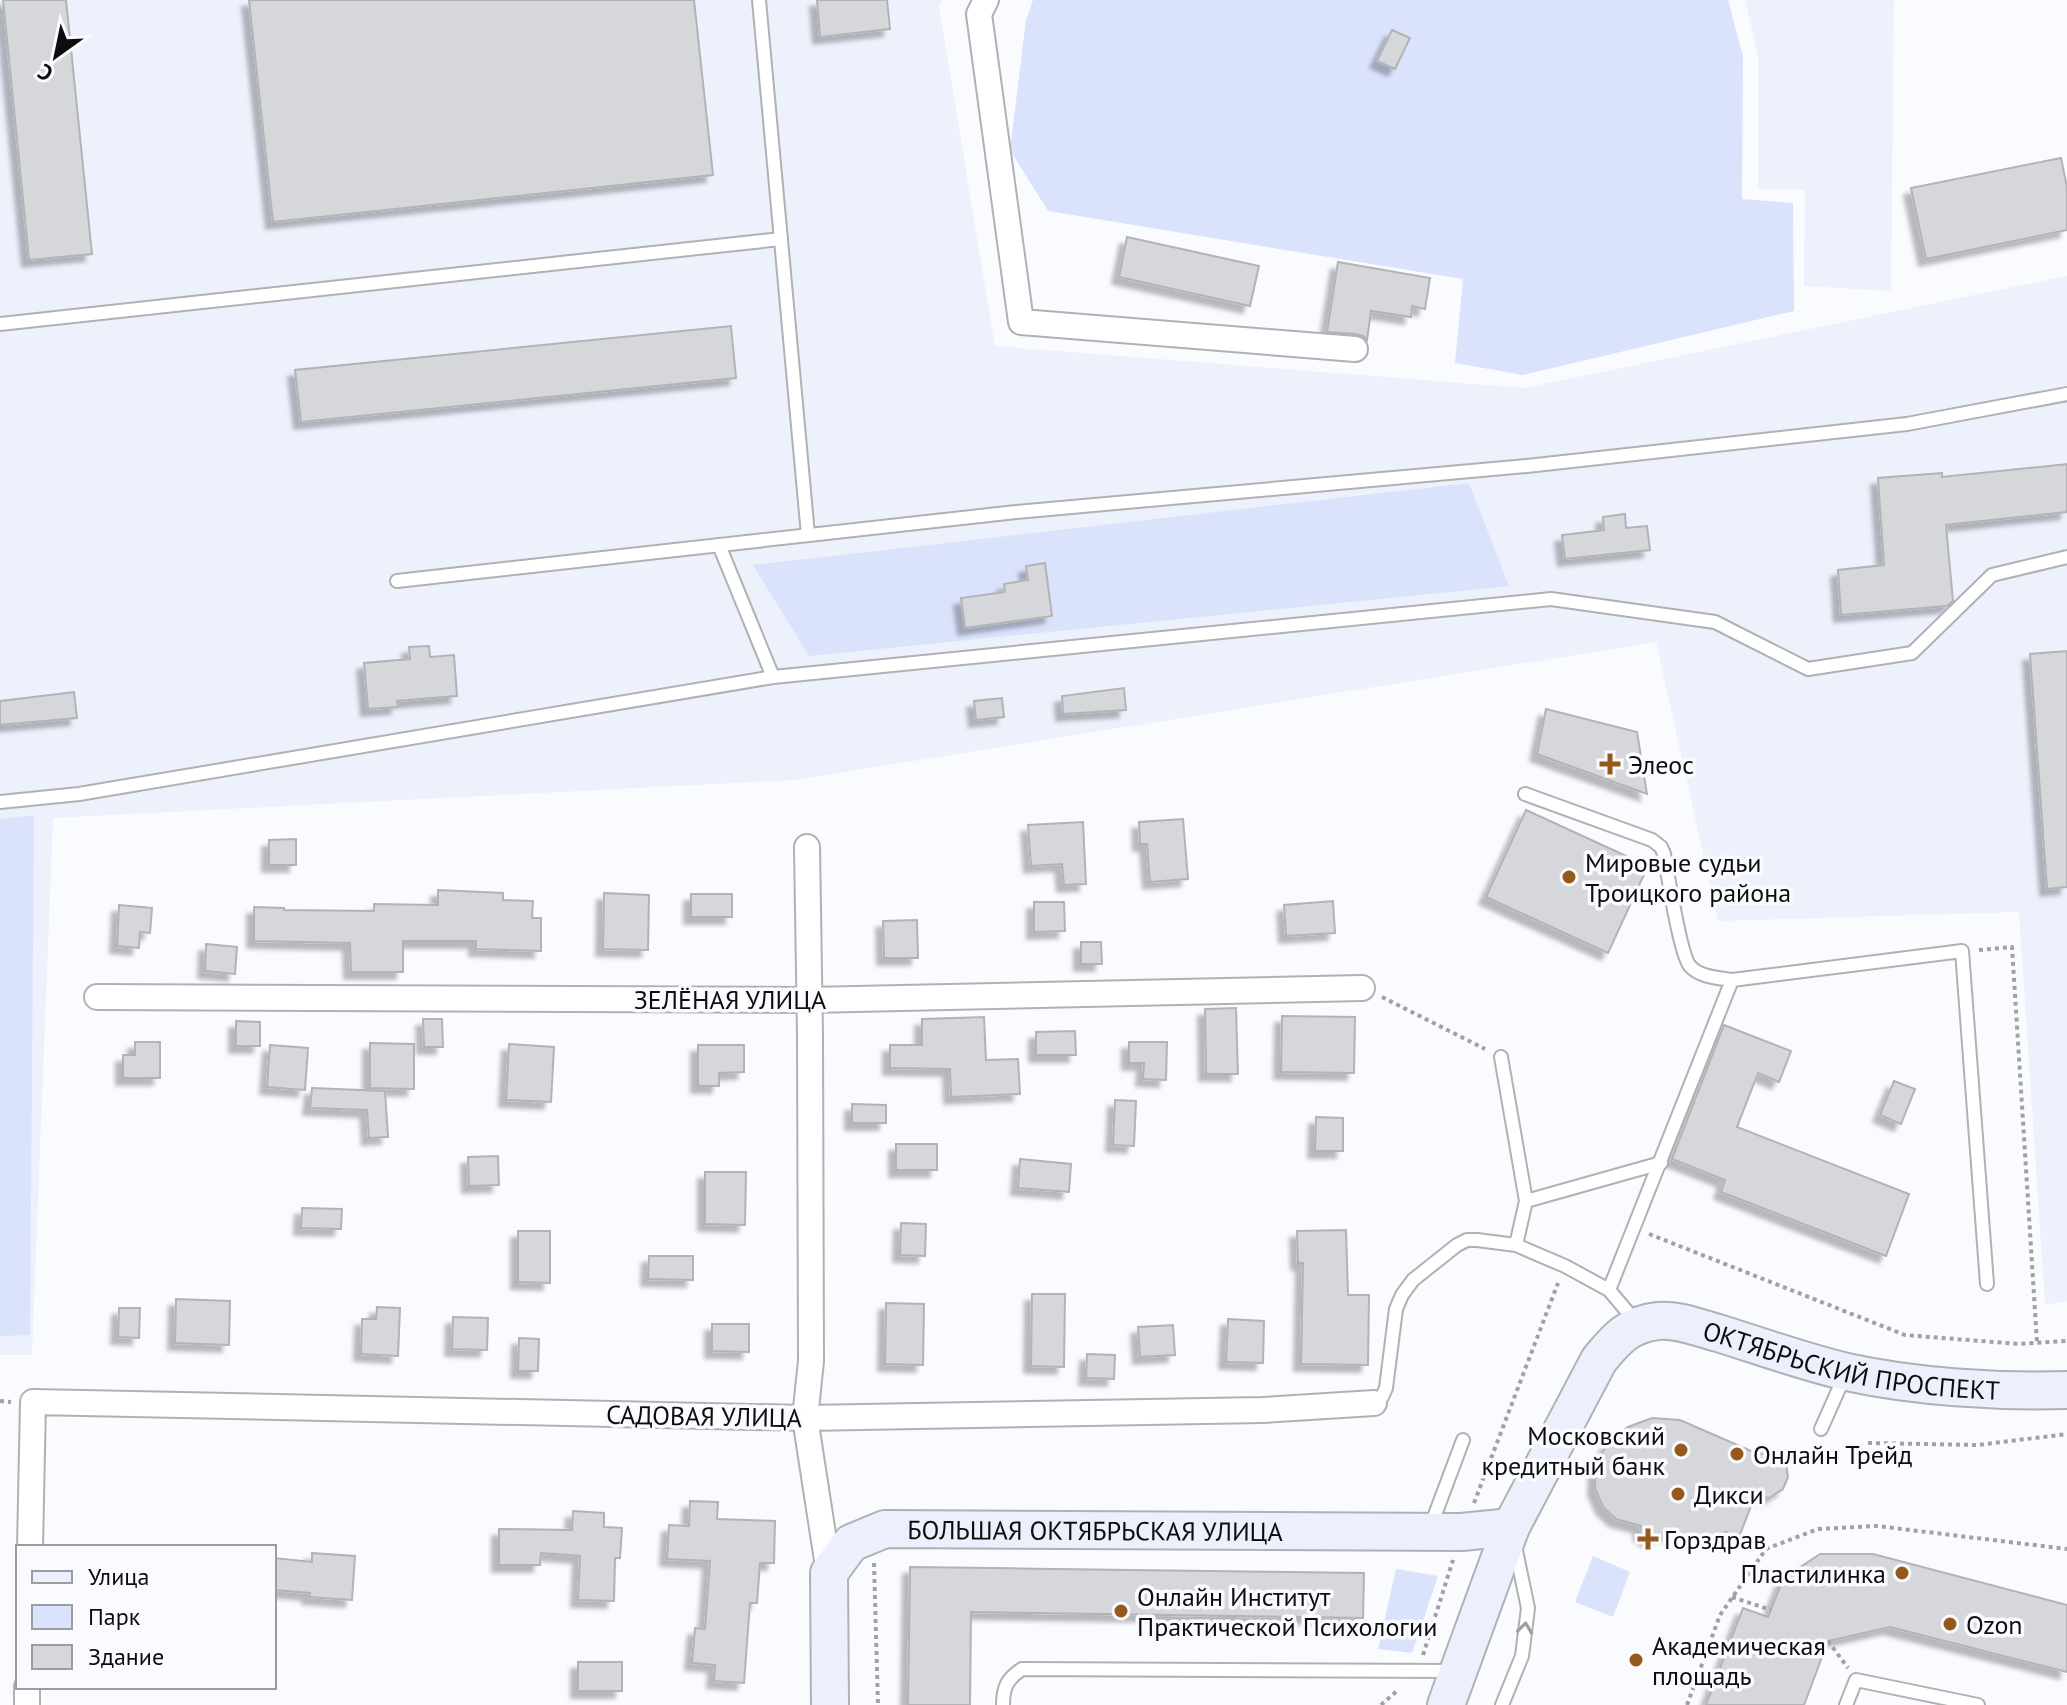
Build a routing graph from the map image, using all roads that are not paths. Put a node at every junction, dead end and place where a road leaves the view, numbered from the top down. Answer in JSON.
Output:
{"nodes":[{"id":1,"x":759,"y":0,"type":"edge"},
{"id":2,"x":986,"y":0,"type":"edge"},
{"id":3,"x":781,"y":239,"type":"junction"},
{"id":4,"x":0,"y":324,"type":"edge"},
{"id":5,"x":1355,"y":349,"type":"dead end"},
{"id":6,"x":2067,"y":394,"type":"edge"},
{"id":7,"x":808,"y":535,"type":"junction"},
{"id":8,"x":719,"y":545,"type":"junction"},
{"id":9,"x":2067,"y":557,"type":"edge"},
{"id":10,"x":397,"y":581,"type":"dead end"},
{"id":11,"x":773,"y":677,"type":"junction"},
{"id":12,"x":1525,"y":794,"type":"dead end"},
{"id":13,"x":0,"y":802,"type":"edge"},
{"id":14,"x":807,"y":847,"type":"dead end"},
{"id":15,"x":1732,"y":980,"type":"junction"},
{"id":16,"x":1362,"y":988,"type":"road end"},
{"id":17,"x":97,"y":997,"type":"dead end"},
{"id":18,"x":809,"y":1000,"type":"junction"},
{"id":19,"x":1501,"y":1057,"type":"road end"},
{"id":20,"x":1661,"y":1163,"type":"junction"},
{"id":21,"x":1526,"y":1201,"type":"junction"},
{"id":22,"x":1516,"y":1245,"type":"junction"},
{"id":23,"x":1987,"y":1284,"type":"dead end"},
{"id":24,"x":1609,"y":1290,"type":"junction"},
{"id":25,"x":1639,"y":1325,"type":"junction"},
{"id":26,"x":1847,"y":1372,"type":"junction"},
{"id":27,"x":2067,"y":1390,"type":"edge"},
{"id":28,"x":1374,"y":1403,"type":"joint"},
{"id":29,"x":805,"y":1418,"type":"junction"},
{"id":30,"x":1821,"y":1429,"type":"dead end"},
{"id":31,"x":1463,"y":1440,"type":"dead end"},
{"id":32,"x":1511,"y":1527,"type":"junction"},
{"id":33,"x":1445,"y":1532,"type":"junction"},
{"id":34,"x":30,"y":1545,"type":"edge"},
{"id":35,"x":829,"y":1573,"type":"junction"},
{"id":36,"x":1459,"y":1670,"type":"junction"},
{"id":37,"x":830,"y":1705,"type":"edge"},
{"id":38,"x":1003,"y":1705,"type":"edge"},
{"id":39,"x":1446,"y":1705,"type":"edge"},
{"id":40,"x":1502,"y":1705,"type":"edge"},
{"id":41,"x":1846,"y":1705,"type":"edge"},
{"id":42,"x":1978,"y":1705,"type":"edge"}],
"edges":[{"from":1,"to":3,"type":"lane"},
{"from":2,"to":5,"type":"street"},
{"from":3,"to":4,"type":"lane"},
{"from":3,"to":7,"type":"lane"},
{"from":6,"to":7,"type":"lane"},
{"from":7,"to":8,"type":"lane"},
{"from":8,"to":10,"type":"lane"},
{"from":8,"to":11,"type":"lane"},
{"from":9,"to":11,"type":"lane"},
{"from":11,"to":13,"type":"lane"},
{"from":12,"to":15,"type":"lane"},
{"from":14,"to":18,"type":"street"},
{"from":15,"to":20,"type":"lane"},
{"from":15,"to":23,"type":"lane"},
{"from":16,"to":18,"type":"street","name":"ЗЕЛЁНАЯ УЛИЦА"},
{"from":17,"to":18,"type":"street","name":"ЗЕЛЁНАЯ УЛИЦА"},
{"from":18,"to":29,"type":"street"},
{"from":19,"to":21,"type":"lane"},
{"from":20,"to":21,"type":"lane"},
{"from":20,"to":24,"type":"lane"},
{"from":21,"to":22,"type":"lane"},
{"from":22,"to":24,"type":"lane"},
{"from":22,"to":28,"type":"lane"},
{"from":24,"to":25,"type":"lane"},
{"from":25,"to":26,"type":"main road","name":"ОКТЯБРЬСКИЙ ПРОСПЕКТ"},
{"from":25,"to":32,"type":"main road"},
{"from":26,"to":27,"type":"main road","name":"ОКТЯБРЬСКИЙ ПРОСПЕКТ"},
{"from":26,"to":30,"type":"lane"},
{"from":28,"to":29,"type":"street","name":"САДОВАЯ УЛИЦА"},
{"from":29,"to":34,"type":"street","name":"САДОВАЯ УЛИЦА"},
{"from":29,"to":35,"type":"street"},
{"from":31,"to":33,"type":"lane"},
{"from":32,"to":33,"type":"main road","name":"БОЛЬШАЯ ОКТЯБРЬСКАЯ УЛИЦА"},
{"from":32,"to":36,"type":"main road"},
{"from":40,"to":32,"type":"lane","one_way":true},
{"from":33,"to":35,"type":"main road","name":"БОЛЬШАЯ ОКТЯБРЬСКАЯ УЛИЦА"},
{"from":35,"to":37,"type":"main road"},
{"from":36,"to":38,"type":"lane"},
{"from":36,"to":39,"type":"main road"},
{"from":41,"to":42,"type":"lane"}]}
